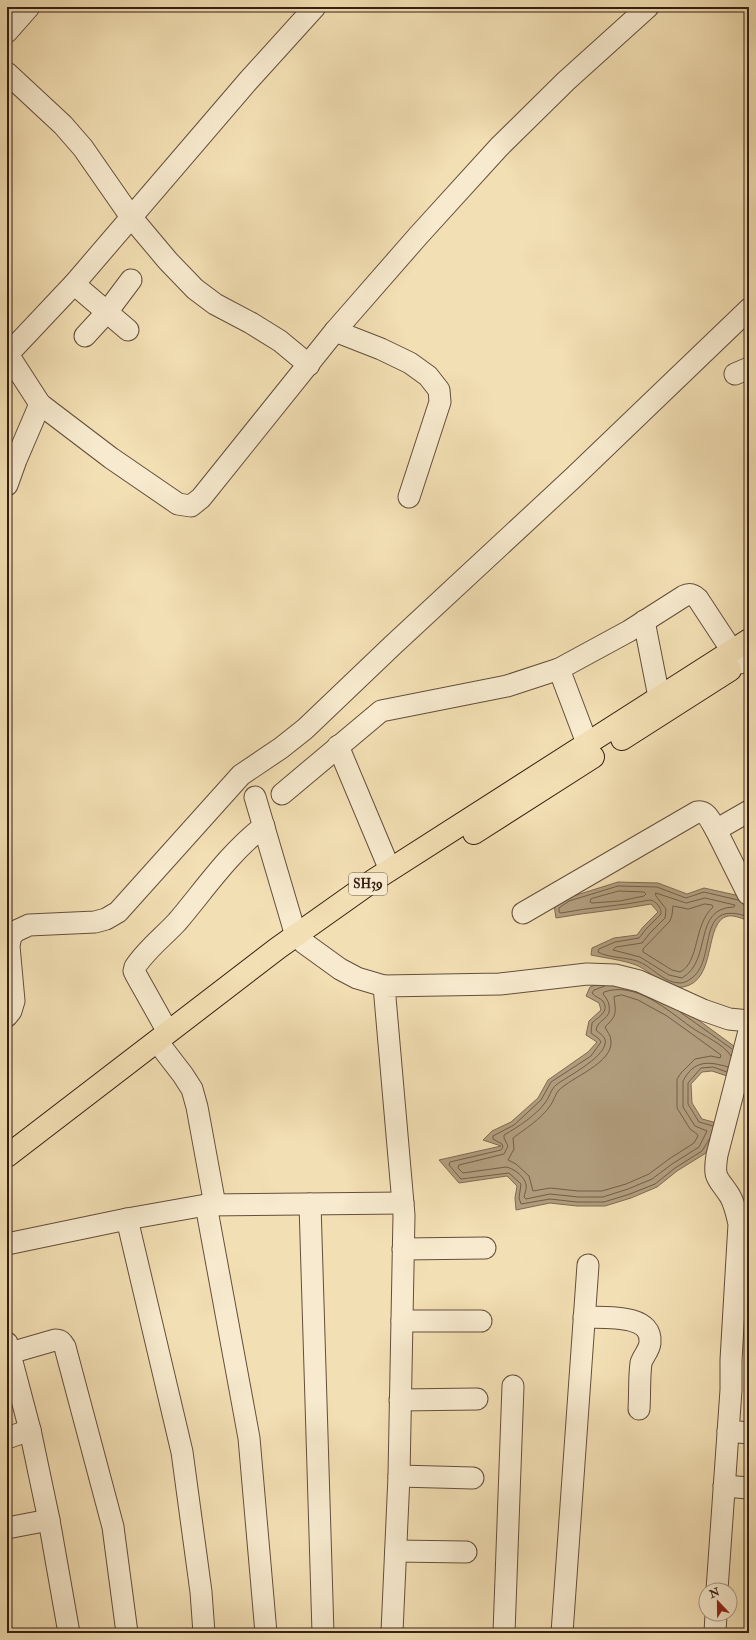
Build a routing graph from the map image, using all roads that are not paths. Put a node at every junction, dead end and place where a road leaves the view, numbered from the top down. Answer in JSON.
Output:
{"nodes":[{"id":1,"x":29,"y":7,"type":"edge"},
{"id":2,"x":315,"y":7,"type":"edge"},
{"id":3,"x":648,"y":7,"type":"edge"},
{"id":4,"x":7,"y":32,"type":"edge"},
{"id":5,"x":7,"y":73,"type":"edge"},
{"id":6,"x":131,"y":217,"type":"junction"},
{"id":7,"x":131,"y":280,"type":"dead end"},
{"id":8,"x":74,"y":284,"type":"junction"},
{"id":9,"x":749,"y":310,"type":"edge"},
{"id":10,"x":107,"y":312,"type":"junction"},
{"id":11,"x":128,"y":330,"type":"dead end"},
{"id":12,"x":334,"y":332,"type":"junction"},
{"id":13,"x":85,"y":336,"type":"dead end"},
{"id":14,"x":7,"y":353,"type":"edge"},
{"id":15,"x":309,"y":365,"type":"junction"},
{"id":16,"x":40,"y":404,"type":"junction"},
{"id":17,"x":7,"y":485,"type":"edge"},
{"id":18,"x":409,"y":497,"type":"dead end"},
{"id":19,"x":644,"y":621,"type":"junction"},
{"id":20,"x":743,"y":653,"type":"edge"},
{"id":21,"x":558,"y":669,"type":"junction"},
{"id":22,"x":659,"y":697,"type":"junction"},
{"id":23,"x":587,"y":743,"type":"junction"},
{"id":24,"x":338,"y":746,"type":"junction"},
{"id":25,"x":282,"y":794,"type":"dead end"},
{"id":26,"x":255,"y":797,"type":"dead end"},
{"id":27,"x":748,"y":813,"type":"edge"},
{"id":28,"x":264,"y":826,"type":"junction"},
{"id":29,"x":716,"y":830,"type":"junction"},
{"id":30,"x":390,"y":870,"type":"junction"},
{"id":31,"x":748,"y":894,"type":"dead end"},
{"id":32,"x":523,"y":913,"type":"dead end"},
{"id":33,"x":300,"y":939,"type":"junction"},
{"id":34,"x":384,"y":986,"type":"junction"},
{"id":35,"x":7,"y":1016,"type":"edge"},
{"id":36,"x":749,"y":1021,"type":"edge"},
{"id":37,"x":749,"y":1031,"type":"edge"},
{"id":38,"x":166,"y":1040,"type":"junction"},
{"id":39,"x":7,"y":1156,"type":"edge"},
{"id":40,"x":7,"y":1171,"type":"edge"},
{"id":41,"x":403,"y":1203,"type":"junction"},
{"id":42,"x":310,"y":1204,"type":"junction"},
{"id":43,"x":210,"y":1205,"type":"junction"},
{"id":44,"x":127,"y":1219,"type":"junction"},
{"id":45,"x":743,"y":1240,"type":"edge"},
{"id":46,"x":7,"y":1244,"type":"edge"},
{"id":47,"x":485,"y":1248,"type":"dead end"},
{"id":48,"x":403,"y":1249,"type":"junction"},
{"id":49,"x":588,"y":1265,"type":"dead end"},
{"id":50,"x":742,"y":1288,"type":"edge"},
{"id":51,"x":584,"y":1317,"type":"junction"},
{"id":52,"x":402,"y":1321,"type":"junction"},
{"id":53,"x":481,"y":1321,"type":"dead end"},
{"id":54,"x":8,"y":1348,"type":"edge"},
{"id":55,"x":740,"y":1360,"type":"edge"},
{"id":56,"x":513,"y":1386,"type":"dead end"},
{"id":57,"x":477,"y":1399,"type":"dead end"},
{"id":58,"x":400,"y":1400,"type":"junction"},
{"id":59,"x":639,"y":1409,"type":"dead end"},
{"id":60,"x":30,"y":1430,"type":"junction"},
{"id":61,"x":728,"y":1431,"type":"junction"},
{"id":62,"x":749,"y":1433,"type":"edge"},
{"id":63,"x":7,"y":1438,"type":"edge"},
{"id":64,"x":398,"y":1476,"type":"junction"},
{"id":65,"x":473,"y":1478,"type":"dead end"},
{"id":66,"x":724,"y":1486,"type":"junction"},
{"id":67,"x":749,"y":1488,"type":"edge"},
{"id":68,"x":49,"y":1520,"type":"junction"},
{"id":69,"x":7,"y":1528,"type":"edge"},
{"id":70,"x":396,"y":1551,"type":"junction"},
{"id":71,"x":466,"y":1552,"type":"dead end"},
{"id":72,"x":718,"y":1582,"type":"edge"},
{"id":73,"x":716,"y":1622,"type":"edge"},
{"id":74,"x":392,"y":1632,"type":"dead end"},
{"id":75,"x":69,"y":1633,"type":"edge"},
{"id":76,"x":128,"y":1633,"type":"edge"},
{"id":77,"x":204,"y":1633,"type":"edge"},
{"id":78,"x":266,"y":1633,"type":"edge"},
{"id":79,"x":323,"y":1633,"type":"edge"},
{"id":80,"x":504,"y":1633,"type":"edge"},
{"id":81,"x":562,"y":1633,"type":"edge"},
{"id":82,"x":715,"y":1633,"type":"edge"}],
"edges":[{"from":1,"to":4,"type":"street"},
{"from":2,"to":6,"type":"street"},
{"from":3,"to":12,"type":"street"},
{"from":5,"to":6,"type":"street"},
{"from":6,"to":8,"type":"street"},
{"from":6,"to":15,"type":"street"},
{"from":7,"to":10,"type":"street"},
{"from":8,"to":10,"type":"street"},
{"from":8,"to":14,"type":"street"},
{"from":9,"to":35,"type":"street"},
{"from":10,"to":11,"type":"street"},
{"from":10,"to":13,"type":"street"},
{"from":12,"to":15,"type":"street"},
{"from":12,"to":18,"type":"street"},
{"from":14,"to":16,"type":"street"},
{"from":15,"to":16,"type":"street"},
{"from":16,"to":17,"type":"street"},
{"from":19,"to":20,"type":"street"},
{"from":19,"to":21,"type":"street"},
{"from":19,"to":22,"type":"street"},
{"from":20,"to":22,"type":"main road","number":"SH39"},
{"from":20,"to":33,"type":"main road","number":"SH39"},
{"from":21,"to":23,"type":"street"},
{"from":21,"to":24,"type":"street"},
{"from":22,"to":23,"type":"main road","number":"SH39"},
{"from":23,"to":30,"type":"main road","number":"SH39"},
{"from":24,"to":25,"type":"street"},
{"from":24,"to":30,"type":"street"},
{"from":26,"to":28,"type":"street"},
{"from":27,"to":29,"type":"street"},
{"from":28,"to":33,"type":"street"},
{"from":28,"to":38,"type":"street"},
{"from":29,"to":31,"type":"street"},
{"from":29,"to":32,"type":"street"},
{"from":30,"to":33,"type":"main road","number":"SH39"},
{"from":33,"to":34,"type":"street"},
{"from":33,"to":38,"type":"main road","number":"SH39"},
{"from":34,"to":36,"type":"street"},
{"from":34,"to":41,"type":"street"},
{"from":37,"to":45,"type":"street"},
{"from":38,"to":39,"type":"main road","number":"SH39"},
{"from":38,"to":40,"type":"main road","number":"SH39"},
{"from":38,"to":43,"type":"street"},
{"from":41,"to":42,"type":"street"},
{"from":41,"to":48,"type":"street"},
{"from":42,"to":43,"type":"street"},
{"from":42,"to":79,"type":"street"},
{"from":43,"to":44,"type":"street"},
{"from":43,"to":78,"type":"street"},
{"from":44,"to":46,"type":"street"},
{"from":44,"to":77,"type":"street"},
{"from":45,"to":50,"type":"street"},
{"from":47,"to":48,"type":"street"},
{"from":48,"to":52,"type":"street"},
{"from":49,"to":51,"type":"street"},
{"from":50,"to":55,"type":"street"},
{"from":51,"to":59,"type":"street"},
{"from":51,"to":81,"type":"street"},
{"from":52,"to":53,"type":"street"},
{"from":52,"to":58,"type":"street"},
{"from":54,"to":60,"type":"street"},
{"from":54,"to":76,"type":"street"},
{"from":55,"to":61,"type":"street"},
{"from":56,"to":80,"type":"street"},
{"from":57,"to":58,"type":"street"},
{"from":58,"to":64,"type":"street"},
{"from":60,"to":63,"type":"street"},
{"from":60,"to":68,"type":"street"},
{"from":61,"to":62,"type":"street"},
{"from":61,"to":66,"type":"street"},
{"from":64,"to":65,"type":"street"},
{"from":64,"to":70,"type":"street"},
{"from":66,"to":67,"type":"street"},
{"from":66,"to":72,"type":"street"},
{"from":68,"to":69,"type":"street"},
{"from":68,"to":75,"type":"street"},
{"from":70,"to":71,"type":"street"},
{"from":70,"to":74,"type":"street"},
{"from":73,"to":82,"type":"street"}]}
